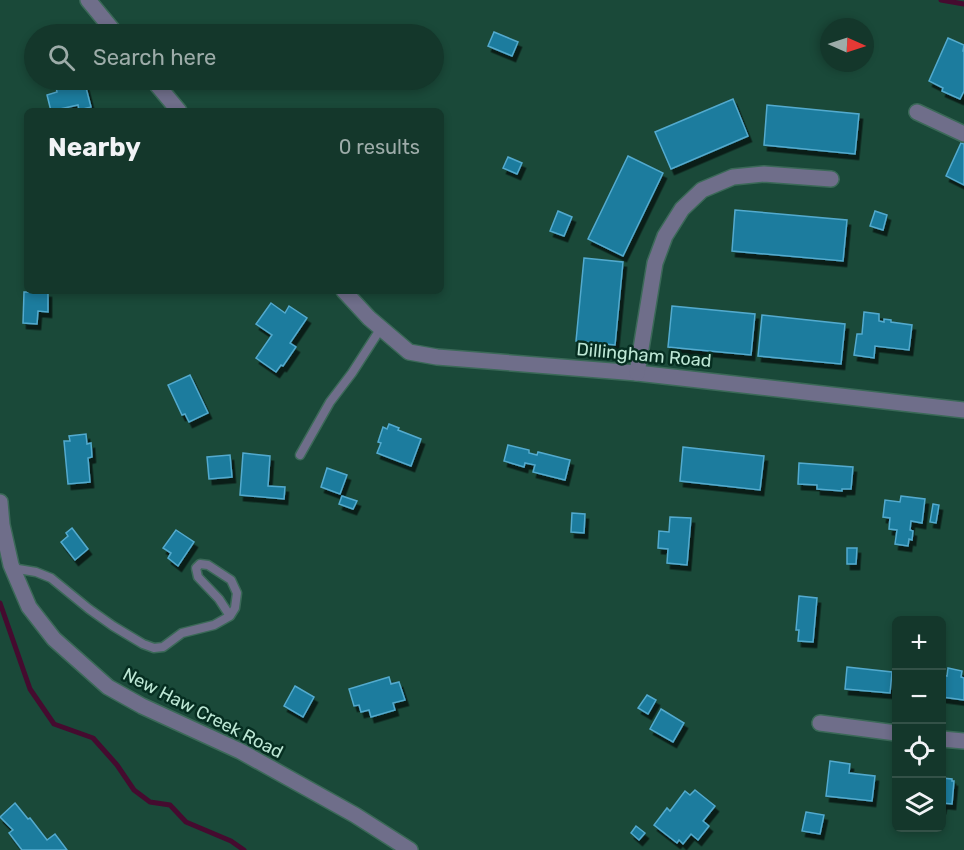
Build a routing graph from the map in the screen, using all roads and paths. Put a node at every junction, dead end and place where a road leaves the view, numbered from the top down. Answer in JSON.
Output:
{"nodes":[{"id":1,"x":88,"y":0,"type":"edge"},
{"id":2,"x":108,"y":24,"type":"edge"},
{"id":3,"x":161,"y":90,"type":"edge"},
{"id":4,"x":176,"y":108,"type":"edge"},
{"id":5,"x":917,"y":112,"type":"dead end"},
{"id":6,"x":964,"y":134,"type":"edge"},
{"id":7,"x":831,"y":179,"type":"dead end"},
{"id":8,"x":347,"y":294,"type":"edge"},
{"id":9,"x":381,"y":328,"type":"junction"},
{"id":10,"x":637,"y":373,"type":"junction"},
{"id":11,"x":964,"y":410,"type":"edge"},
{"id":12,"x":300,"y":455,"type":"dead end"},
{"id":13,"x":0,"y":502,"type":"edge"},
{"id":14,"x":12,"y":567,"type":"junction"},
{"id":15,"x":230,"y":616,"type":"junction"},
{"id":16,"x":820,"y":723,"type":"dead end"},
{"id":17,"x":892,"y":732,"type":"edge"},
{"id":18,"x":946,"y":739,"type":"edge"},
{"id":19,"x":964,"y":741,"type":"edge"},
{"id":20,"x":410,"y":850,"type":"edge"}],
"edges":[{"from":1,"to":2,"type":"street"},
{"from":3,"to":4,"type":"street"},
{"from":5,"to":6,"type":"street"},
{"from":7,"to":10,"type":"street"},
{"from":8,"to":9,"type":"street","name":"Dillingham Road"},
{"from":9,"to":10,"type":"street","name":"Dillingham Road"},
{"from":9,"to":12,"type":"lane"},
{"from":10,"to":11,"type":"street","name":"Dillingham Road"},
{"from":13,"to":14,"type":"street","name":"New Haw Creek Road"},
{"from":14,"to":15,"type":"lane"},
{"from":14,"to":20,"type":"street","name":"New Haw Creek Road"},
{"from":15,"to":15,"type":"lane"},
{"from":16,"to":17,"type":"street"},
{"from":18,"to":19,"type":"street"}]}
